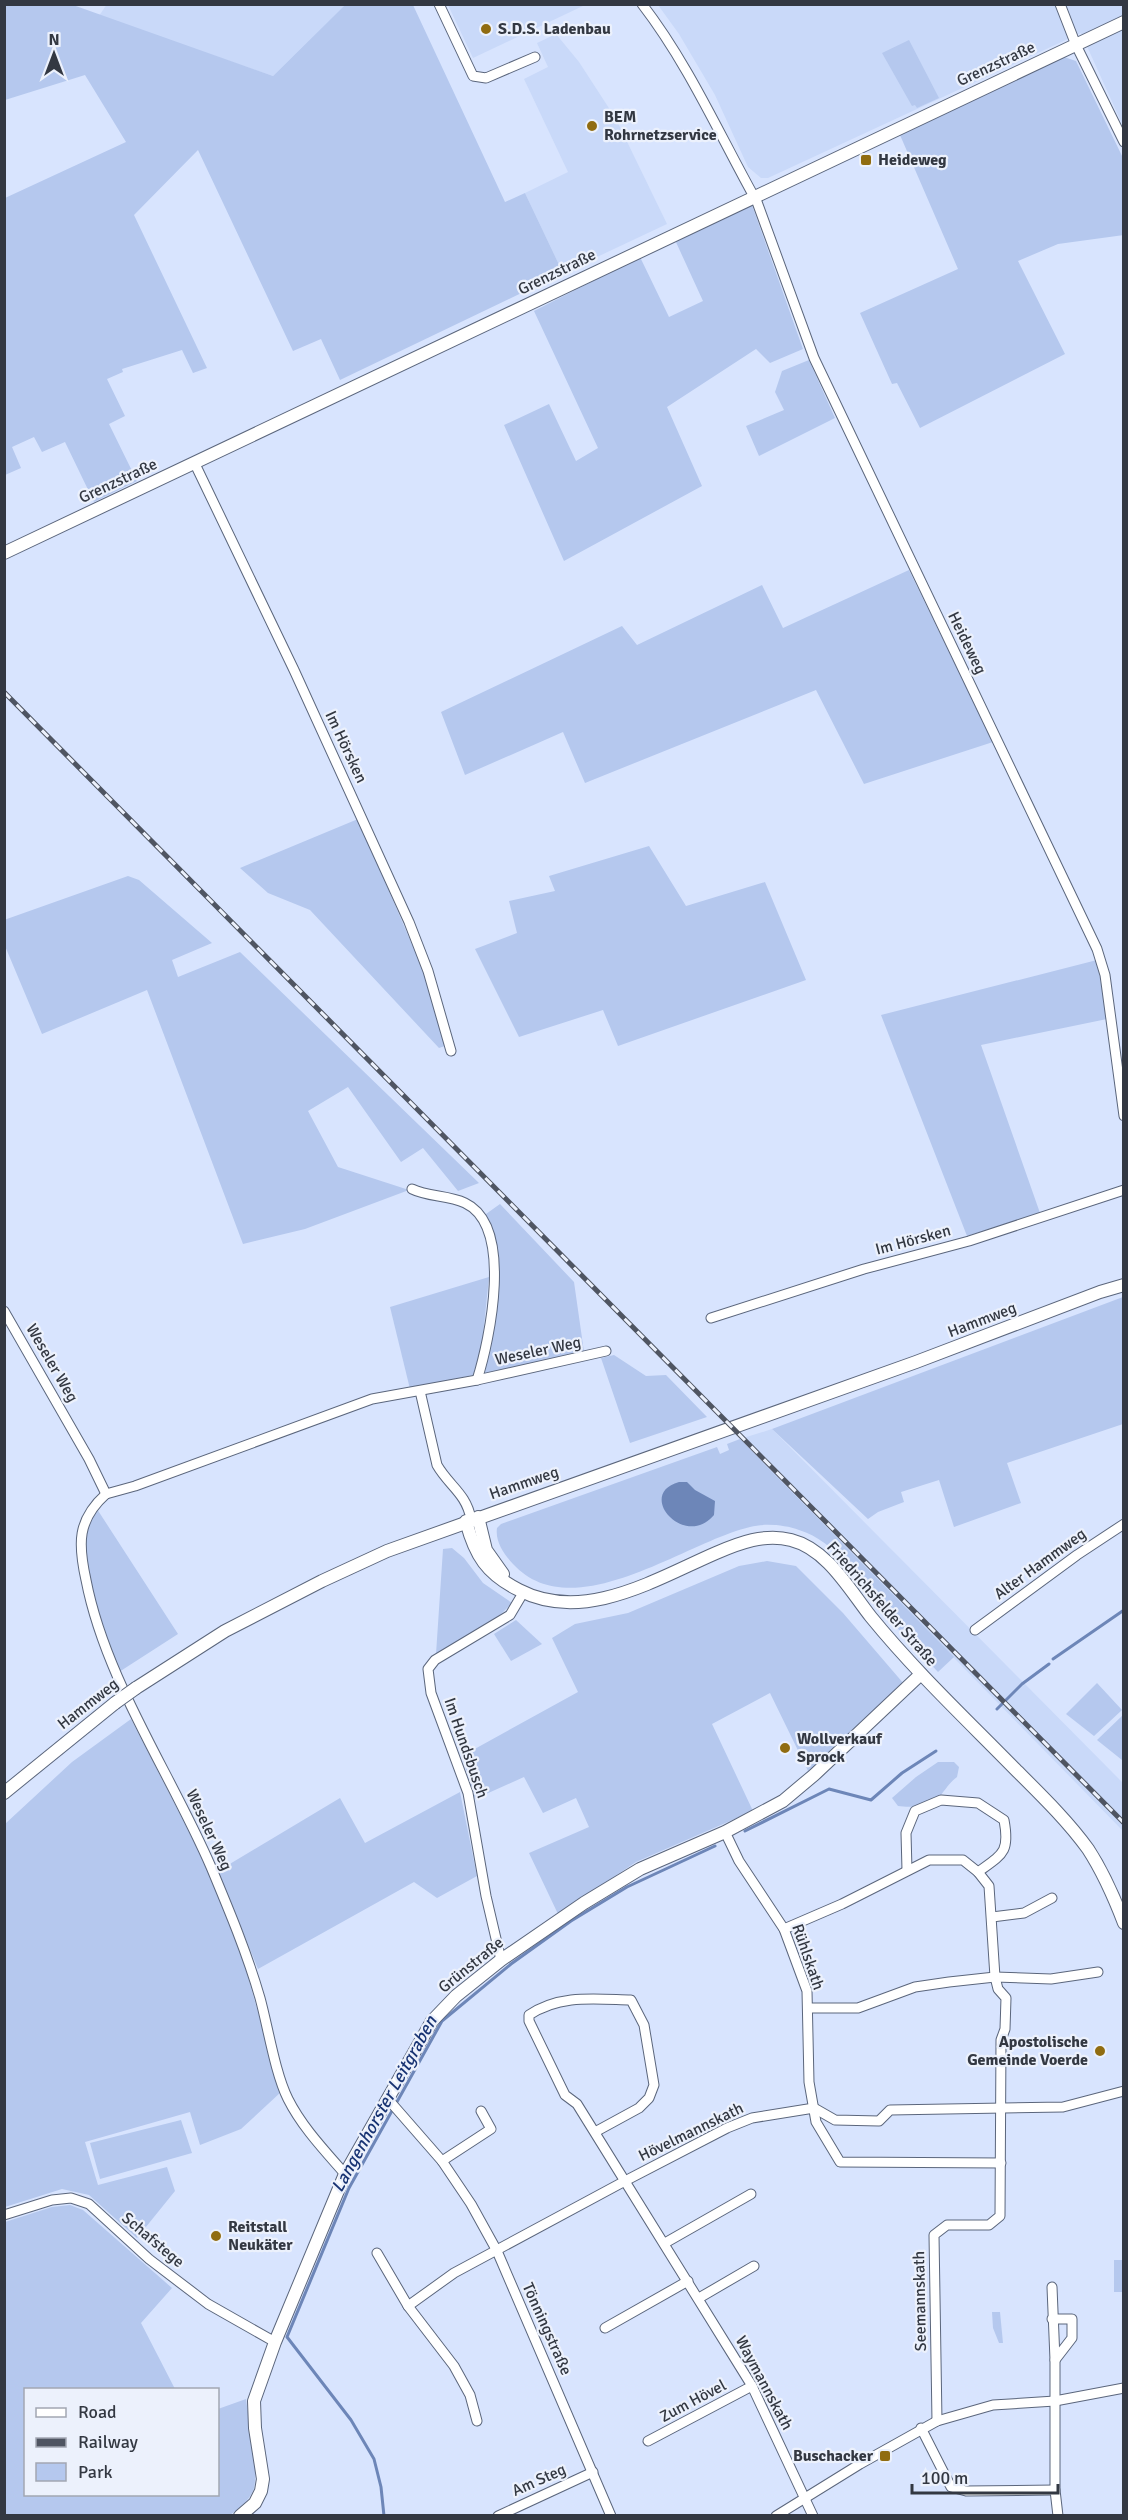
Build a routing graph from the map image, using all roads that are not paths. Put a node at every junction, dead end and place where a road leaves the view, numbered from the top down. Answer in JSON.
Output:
{"nodes":[{"id":1,"x":439,"y":4,"type":"edge"},
{"id":2,"x":642,"y":4,"type":"edge"},
{"id":3,"x":1060,"y":4,"type":"edge"},
{"id":4,"x":1124,"y":22,"type":"edge"},
{"id":5,"x":1076,"y":45,"type":"junction"},
{"id":6,"x":535,"y":57,"type":"dead end"},
{"id":7,"x":1124,"y":142,"type":"edge"},
{"id":8,"x":754,"y":197,"type":"junction"},
{"id":9,"x":195,"y":464,"type":"junction"},
{"id":10,"x":4,"y":553,"type":"edge"},
{"id":11,"x":451,"y":1051,"type":"dead end"},
{"id":12,"x":1124,"y":1116,"type":"edge"},
{"id":13,"x":412,"y":1189,"type":"dead end"},
{"id":14,"x":1124,"y":1190,"type":"edge"},
{"id":15,"x":1124,"y":1277,"type":"edge"},
{"id":16,"x":1124,"y":1285,"type":"edge"},
{"id":17,"x":1100,"y":1292,"type":"junction"},
{"id":18,"x":4,"y":1311,"type":"edge"},
{"id":19,"x":711,"y":1318,"type":"dead end"},
{"id":20,"x":606,"y":1352,"type":"dead end"},
{"id":21,"x":477,"y":1380,"type":"junction"},
{"id":22,"x":420,"y":1391,"type":"junction"},
{"id":23,"x":106,"y":1494,"type":"junction"},
{"id":24,"x":472,"y":1519,"type":"junction"},
{"id":25,"x":1124,"y":1524,"type":"edge"},
{"id":26,"x":519,"y":1590,"type":"junction"},
{"id":27,"x":975,"y":1630,"type":"dead end"},
{"id":28,"x":921,"y":1674,"type":"junction"},
{"id":29,"x":4,"y":1793,"type":"edge"},
{"id":30,"x":725,"y":1832,"type":"junction"},
{"id":31,"x":907,"y":1870,"type":"junction"},
{"id":32,"x":978,"y":1872,"type":"junction"},
{"id":33,"x":1052,"y":1898,"type":"dead end"},
{"id":34,"x":992,"y":1917,"type":"junction"},
{"id":35,"x":1124,"y":1923,"type":"edge"},
{"id":36,"x":784,"y":1929,"type":"junction"},
{"id":37,"x":501,"y":1960,"type":"junction"},
{"id":38,"x":1098,"y":1972,"type":"dead end"},
{"id":39,"x":995,"y":1977,"type":"junction"},
{"id":40,"x":808,"y":2008,"type":"junction"},
{"id":41,"x":1124,"y":2091,"type":"edge"},
{"id":42,"x":387,"y":2098,"type":"junction"},
{"id":43,"x":814,"y":2108,"type":"junction"},
{"id":44,"x":1001,"y":2108,"type":"junction"},
{"id":45,"x":482,"y":2110,"type":"dead end"},
{"id":46,"x":595,"y":2132,"type":"junction"},
{"id":47,"x":442,"y":2161,"type":"junction"},
{"id":48,"x":1001,"y":2163,"type":"junction"},
{"id":49,"x":345,"y":2174,"type":"junction"},
{"id":50,"x":625,"y":2181,"type":"junction"},
{"id":51,"x":751,"y":2194,"type":"dead end"},
{"id":52,"x":4,"y":2215,"type":"edge"},
{"id":53,"x":665,"y":2243,"type":"junction"},
{"id":54,"x":497,"y":2251,"type":"junction"},
{"id":55,"x":377,"y":2253,"type":"dead end"},
{"id":56,"x":754,"y":2266,"type":"dead end"},
{"id":57,"x":688,"y":2282,"type":"junction"},
{"id":58,"x":1052,"y":2287,"type":"dead end"},
{"id":59,"x":699,"y":2298,"type":"junction"},
{"id":60,"x":408,"y":2306,"type":"junction"},
{"id":61,"x":1052,"y":2319,"type":"junction"},
{"id":62,"x":605,"y":2328,"type":"dead end"},
{"id":63,"x":274,"y":2342,"type":"junction"},
{"id":64,"x":1055,"y":2360,"type":"junction"},
{"id":65,"x":752,"y":2386,"type":"junction"},
{"id":66,"x":1124,"y":2388,"type":"edge"},
{"id":67,"x":1055,"y":2401,"type":"junction"},
{"id":68,"x":477,"y":2421,"type":"dead end"},
{"id":69,"x":937,"y":2421,"type":"junction"},
{"id":70,"x":921,"y":2428,"type":"junction"},
{"id":71,"x":648,"y":2441,"type":"dead end"},
{"id":72,"x":593,"y":2472,"type":"junction"},
{"id":73,"x":1055,"y":2490,"type":"junction"},
{"id":74,"x":804,"y":2498,"type":"junction"},
{"id":75,"x":240,"y":2516,"type":"edge"},
{"id":76,"x":498,"y":2516,"type":"edge"},
{"id":77,"x":611,"y":2516,"type":"edge"},
{"id":78,"x":776,"y":2516,"type":"edge"},
{"id":79,"x":813,"y":2516,"type":"edge"},
{"id":80,"x":1058,"y":2516,"type":"edge"}],
"edges":[{"from":1,"to":6,"type":"street"},
{"from":2,"to":8,"type":"street","name":"Heideweg"},
{"from":3,"to":5,"type":"street"},
{"from":4,"to":5,"type":"street","name":"Grenzstraße"},
{"from":5,"to":7,"type":"street"},
{"from":5,"to":8,"type":"street","name":"Grenzstraße"},
{"from":8,"to":9,"type":"street","name":"Grenzstraße"},
{"from":8,"to":12,"type":"street","name":"Heideweg"},
{"from":9,"to":10,"type":"street","name":"Grenzstraße"},
{"from":9,"to":11,"type":"street","name":"Im Hörsken"},
{"from":13,"to":21,"type":"street","name":"Weseler Weg"},
{"from":14,"to":19,"type":"street","name":"Im Hörsken"},
{"from":15,"to":17,"type":"street","name":"Hammweg"},
{"from":16,"to":17,"type":"street","name":"Hammweg"},
{"from":17,"to":24,"type":"street","name":"Hammweg"},
{"from":18,"to":23,"type":"street","name":"Weseler Weg"},
{"from":20,"to":21,"type":"street","name":"Weseler Weg"},
{"from":21,"to":22,"type":"street","name":"Weseler Weg"},
{"from":22,"to":23,"type":"street","name":"Weseler Weg"},
{"from":22,"to":24,"type":"street"},
{"from":23,"to":49,"type":"street","name":"Weseler Weg"},
{"from":24,"to":26,"type":"street"},
{"from":24,"to":29,"type":"street","name":"Hammweg","bridge":true},
{"from":25,"to":27,"type":"street","name":"Alter Hammweg"},
{"from":26,"to":28,"type":"street","name":"Friedrichsfelder Straße"},
{"from":26,"to":37,"type":"street","name":"Im Hundsbusch"},
{"from":28,"to":30,"type":"street","name":"Grünstraße"},
{"from":28,"to":35,"type":"street","name":"Friedrichsfelder Straße"},
{"from":30,"to":36,"type":"street","name":"Rühlskath"},
{"from":30,"to":37,"type":"street","name":"Grünstraße"},
{"from":31,"to":32,"type":"street"},
{"from":31,"to":32,"type":"street"},
{"from":31,"to":36,"type":"street"},
{"from":32,"to":34,"type":"street","name":"Seemannskath"},
{"from":33,"to":34,"type":"street"},
{"from":34,"to":39,"type":"street","name":"Seemannskath"},
{"from":36,"to":40,"type":"street","name":"Rühlskath"},
{"from":37,"to":42,"type":"street","name":"Grünstraße"},
{"from":38,"to":39,"type":"street"},
{"from":39,"to":40,"type":"street"},
{"from":39,"to":44,"type":"street","name":"Seemannskath"},
{"from":40,"to":43,"type":"street","name":"Rühlskath"},
{"from":41,"to":44,"type":"street"},
{"from":42,"to":47,"type":"street","name":"Tönningstraße"},
{"from":42,"to":49,"type":"street","name":"Grünstraße"},
{"from":43,"to":44,"type":"street"},
{"from":43,"to":48,"type":"street"},
{"from":43,"to":50,"type":"street","name":"Hövelmannskath"},
{"from":44,"to":48,"type":"street","name":"Seemannskath"},
{"from":45,"to":47,"type":"street"},
{"from":46,"to":46,"type":"street","name":"Waymannskath"},
{"from":46,"to":50,"type":"street","name":"Waymannskath"},
{"from":47,"to":54,"type":"street","name":"Tönningstraße"},
{"from":48,"to":69,"type":"street","name":"Seemannskath"},
{"from":49,"to":63,"type":"street","name":"Grünstraße"},
{"from":50,"to":53,"type":"street","name":"Waymannskath"},
{"from":50,"to":54,"type":"street","name":"Hövelmannskath"},
{"from":51,"to":53,"type":"street"},
{"from":52,"to":63,"type":"street","name":"Schafstege"},
{"from":53,"to":57,"type":"street","name":"Waymannskath"},
{"from":54,"to":60,"type":"street","name":"Hövelmannskath"},
{"from":54,"to":72,"type":"street","name":"Tönningstraße"},
{"from":55,"to":60,"type":"street"},
{"from":56,"to":59,"type":"street"},
{"from":57,"to":59,"type":"street","name":"Waymannskath"},
{"from":57,"to":62,"type":"street"},
{"from":58,"to":61,"type":"street"},
{"from":59,"to":65,"type":"street","name":"Waymannskath"},
{"from":60,"to":68,"type":"street"},
{"from":61,"to":64,"type":"street"},
{"from":61,"to":64,"type":"street"},
{"from":63,"to":75,"type":"street","name":"Grünstraße"},
{"from":64,"to":67,"type":"street"},
{"from":65,"to":71,"type":"street","name":"Zum Hövel"},
{"from":65,"to":74,"type":"street","name":"Waymannskath"},
{"from":66,"to":67,"type":"street"},
{"from":67,"to":69,"type":"street"},
{"from":67,"to":73,"type":"street"},
{"from":69,"to":70,"type":"street"},
{"from":70,"to":73,"type":"street"},
{"from":70,"to":74,"type":"street"},
{"from":72,"to":76,"type":"street","name":"Am Steg"},
{"from":72,"to":77,"type":"street","name":"Tönningstraße"},
{"from":73,"to":80,"type":"street"},
{"from":74,"to":78,"type":"street"},
{"from":74,"to":79,"type":"street","name":"Waymannskath"}]}
